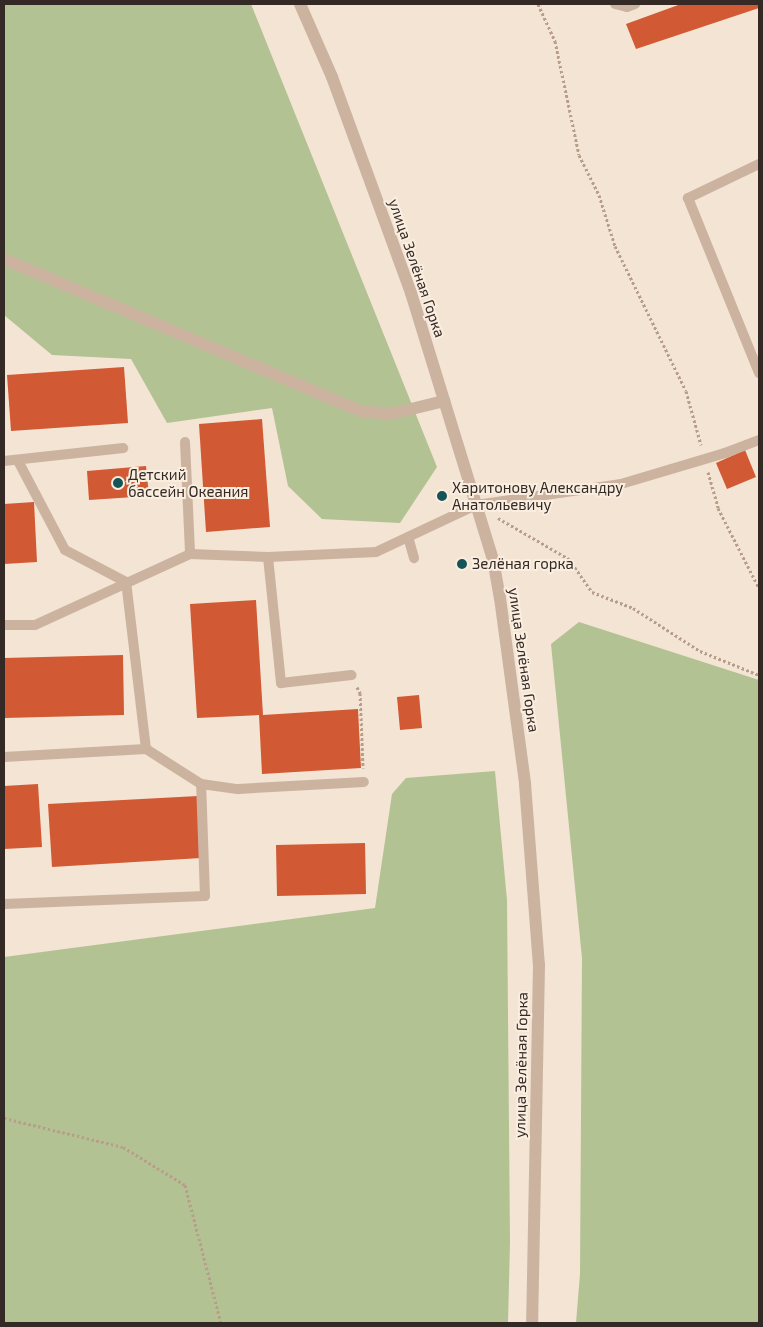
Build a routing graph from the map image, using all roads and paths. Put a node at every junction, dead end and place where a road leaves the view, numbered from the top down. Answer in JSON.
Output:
{"nodes":[{"id":1,"x":300,"y":4,"type":"edge"},
{"id":2,"x":538,"y":4,"type":"edge"},
{"id":3,"x":615,"y":4,"type":"edge"},
{"id":4,"x":635,"y":4,"type":"edge"},
{"id":5,"x":759,"y":164,"type":"edge"},
{"id":6,"x":4,"y":259,"type":"edge"},
{"id":7,"x":759,"y":373,"type":"edge"},
{"id":8,"x":444,"y":401,"type":"junction"},
{"id":9,"x":759,"y":440,"type":"edge"},
{"id":10,"x":185,"y":442,"type":"dead end"},
{"id":11,"x":123,"y":448,"type":"dead end"},
{"id":12,"x":704,"y":458,"type":"junction"},
{"id":13,"x":4,"y":461,"type":"edge"},
{"id":14,"x":18,"y":461,"type":"junction"},
{"id":15,"x":476,"y":505,"type":"junction"},
{"id":16,"x":408,"y":537,"type":"junction"},
{"id":17,"x":190,"y":554,"type":"junction"},
{"id":18,"x":268,"y":557,"type":"junction"},
{"id":19,"x":414,"y":558,"type":"dead end"},
{"id":20,"x":126,"y":582,"type":"junction"},
{"id":21,"x":759,"y":588,"type":"edge"},
{"id":22,"x":4,"y":625,"type":"edge"},
{"id":23,"x":352,"y":675,"type":"joint"},
{"id":24,"x":759,"y":676,"type":"edge"},
{"id":25,"x":146,"y":749,"type":"junction"},
{"id":26,"x":4,"y":757,"type":"edge"},
{"id":27,"x":364,"y":782,"type":"joint"},
{"id":28,"x":202,"y":784,"type":"junction"},
{"id":29,"x":4,"y":904,"type":"edge"},
{"id":30,"x":4,"y":1118,"type":"edge"},
{"id":31,"x":221,"y":1323,"type":"edge"},
{"id":32,"x":532,"y":1323,"type":"edge"}],
"edges":[{"from":1,"to":8,"type":"street","name":"улица Зелёная Горка"},
{"from":2,"to":12,"type":"path"},
{"from":3,"to":4,"type":"lane"},
{"from":5,"to":7,"type":"lane"},
{"from":6,"to":8,"type":"street"},
{"from":8,"to":15,"type":"street","name":"улица Зелёная Горка"},
{"from":9,"to":12,"type":"lane"},
{"from":10,"to":17,"type":"lane"},
{"from":11,"to":14,"type":"lane"},
{"from":12,"to":15,"type":"lane"},
{"from":12,"to":21,"type":"path"},
{"from":13,"to":14,"type":"lane"},
{"from":14,"to":20,"type":"lane"},
{"from":15,"to":16,"type":"lane"},
{"from":15,"to":24,"type":"path"},
{"from":15,"to":32,"type":"street","name":"улица Зелёная Горка"},
{"from":16,"to":18,"type":"lane"},
{"from":16,"to":19,"type":"lane"},
{"from":17,"to":18,"type":"lane"},
{"from":17,"to":20,"type":"lane"},
{"from":18,"to":23,"type":"lane"},
{"from":20,"to":22,"type":"lane"},
{"from":20,"to":25,"type":"lane"},
{"from":23,"to":27,"type":"path"},
{"from":25,"to":26,"type":"lane"},
{"from":25,"to":28,"type":"lane"},
{"from":27,"to":28,"type":"lane"},
{"from":28,"to":29,"type":"lane"},
{"from":30,"to":31,"type":"path"}]}
